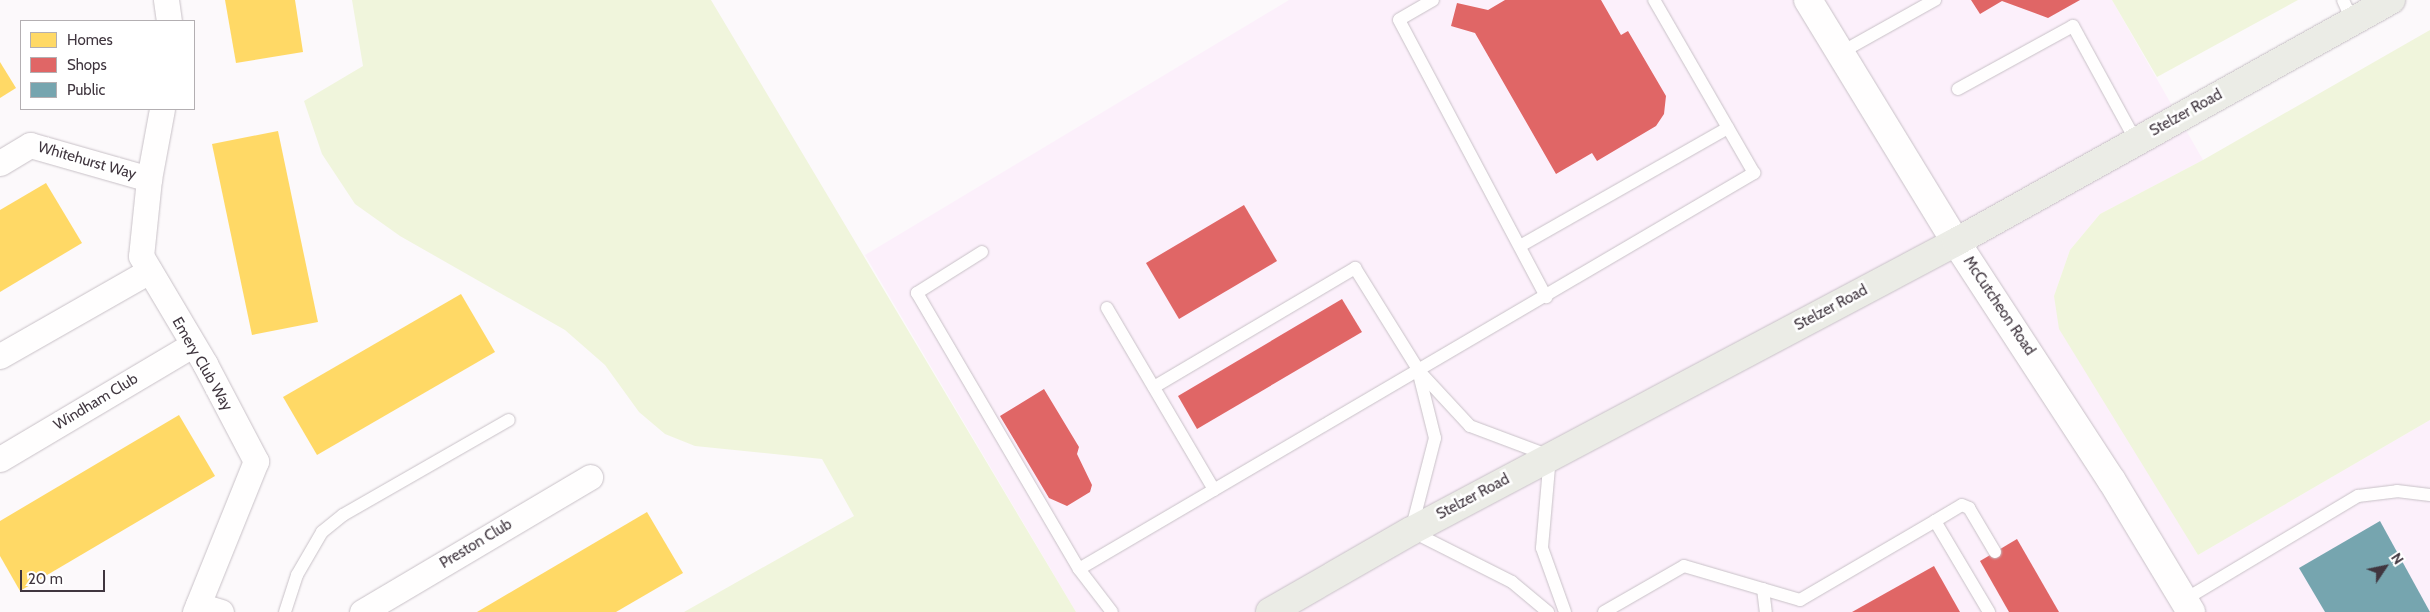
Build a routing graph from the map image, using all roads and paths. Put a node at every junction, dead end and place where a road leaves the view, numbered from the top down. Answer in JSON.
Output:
{"nodes":[{"id":1,"x":166,"y":0,"type":"edge"},
{"id":2,"x":1433,"y":0,"type":"edge"},
{"id":3,"x":1654,"y":0,"type":"edge"},
{"id":4,"x":1808,"y":0,"type":"edge"},
{"id":5,"x":1935,"y":0,"type":"edge"},
{"id":6,"x":2391,"y":0,"type":"edge"},
{"id":7,"x":2348,"y":11,"type":"edge"},
{"id":8,"x":170,"y":20,"type":"edge"},
{"id":9,"x":1840,"y":53,"type":"junction"},
{"id":10,"x":1958,"y":89,"type":"dead end"},
{"id":11,"x":162,"y":110,"type":"edge"},
{"id":12,"x":1728,"y":128,"type":"junction"},
{"id":13,"x":2136,"y":141,"type":"junction"},
{"id":14,"x":0,"y":162,"type":"edge"},
{"id":15,"x":149,"y":179,"type":"junction"},
{"id":16,"x":1956,"y":242,"type":"junction"},
{"id":17,"x":1520,"y":246,"type":"junction"},
{"id":18,"x":982,"y":252,"type":"dead end"},
{"id":19,"x":149,"y":271,"type":"junction"},
{"id":20,"x":1546,"y":297,"type":"junction"},
{"id":21,"x":1107,"y":308,"type":"dead end"},
{"id":22,"x":192,"y":345,"type":"junction"},
{"id":23,"x":0,"y":356,"type":"edge"},
{"id":24,"x":1419,"y":372,"type":"junction"},
{"id":25,"x":1154,"y":387,"type":"junction"},
{"id":26,"x":508,"y":420,"type":"dead end"},
{"id":27,"x":1550,"y":456,"type":"junction"},
{"id":28,"x":0,"y":460,"type":"edge"},
{"id":29,"x":590,"y":477,"type":"dead end"},
{"id":30,"x":1214,"y":490,"type":"junction"},
{"id":31,"x":2430,"y":495,"type":"edge"},
{"id":32,"x":1935,"y":521,"type":"junction"},
{"id":33,"x":1411,"y":530,"type":"junction"},
{"id":34,"x":1995,"y":552,"type":"dead end"},
{"id":35,"x":1079,"y":569,"type":"junction"},
{"id":36,"x":1763,"y":589,"type":"junction"},
{"id":37,"x":2188,"y":606,"type":"edge"},
{"id":38,"x":205,"y":610,"type":"edge"},
{"id":39,"x":285,"y":612,"type":"edge"},
{"id":40,"x":362,"y":612,"type":"edge"},
{"id":41,"x":1112,"y":612,"type":"edge"},
{"id":42,"x":1270,"y":612,"type":"edge"},
{"id":43,"x":1548,"y":612,"type":"edge"},
{"id":44,"x":1565,"y":612,"type":"edge"},
{"id":45,"x":1604,"y":612,"type":"edge"},
{"id":46,"x":1766,"y":612,"type":"edge"},
{"id":47,"x":1989,"y":612,"type":"edge"}],
"edges":[{"from":1,"to":8,"type":"street"},
{"from":2,"to":17,"type":"lane"},
{"from":3,"to":12,"type":"lane"},
{"from":4,"to":9,"type":"main road","name":"McCutcheon Road"},
{"from":5,"to":9,"type":"lane"},
{"from":6,"to":7,"type":"main road","name":"Stelzer Road"},
{"from":7,"to":13,"type":"main road","name":"Stelzer Road"},
{"from":9,"to":16,"type":"main road","name":"McCutcheon Road"},
{"from":10,"to":13,"type":"lane"},
{"from":11,"to":15,"type":"street","name":"Emery Club Way"},
{"from":12,"to":17,"type":"lane"},
{"from":12,"to":20,"type":"lane"},
{"from":13,"to":16,"type":"main road","name":"Stelzer Road"},
{"from":14,"to":15,"type":"street","name":"Whitehurst Way"},
{"from":15,"to":19,"type":"street","name":"Emery Club Way"},
{"from":16,"to":27,"type":"main road","name":"Stelzer Road"},
{"from":16,"to":37,"type":"main road","name":"McCutcheon Road"},
{"from":17,"to":20,"type":"lane"},
{"from":18,"to":35,"type":"lane"},
{"from":19,"to":22,"type":"street","name":"Emery Club Way"},
{"from":19,"to":23,"type":"street"},
{"from":20,"to":24,"type":"lane"},
{"from":21,"to":25,"type":"lane"},
{"from":22,"to":28,"type":"street","name":"Windham Club"},
{"from":22,"to":38,"type":"street","name":"Emery Club Way"},
{"from":24,"to":25,"type":"lane"},
{"from":24,"to":27,"type":"lane"},
{"from":24,"to":30,"type":"lane"},
{"from":24,"to":33,"type":"lane"},
{"from":25,"to":30,"type":"lane"},
{"from":26,"to":39,"type":"lane"},
{"from":27,"to":33,"type":"main road","name":"Stelzer Road"},
{"from":27,"to":44,"type":"lane"},
{"from":29,"to":40,"type":"street","name":"Preston Club"},
{"from":30,"to":35,"type":"lane"},
{"from":31,"to":37,"type":"lane"},
{"from":32,"to":34,"type":"lane"},
{"from":32,"to":36,"type":"lane"},
{"from":32,"to":47,"type":"lane"},
{"from":33,"to":42,"type":"main road","name":"Stelzer Road"},
{"from":33,"to":43,"type":"lane"},
{"from":35,"to":41,"type":"lane"},
{"from":36,"to":45,"type":"lane"},
{"from":36,"to":46,"type":"lane"}]}
